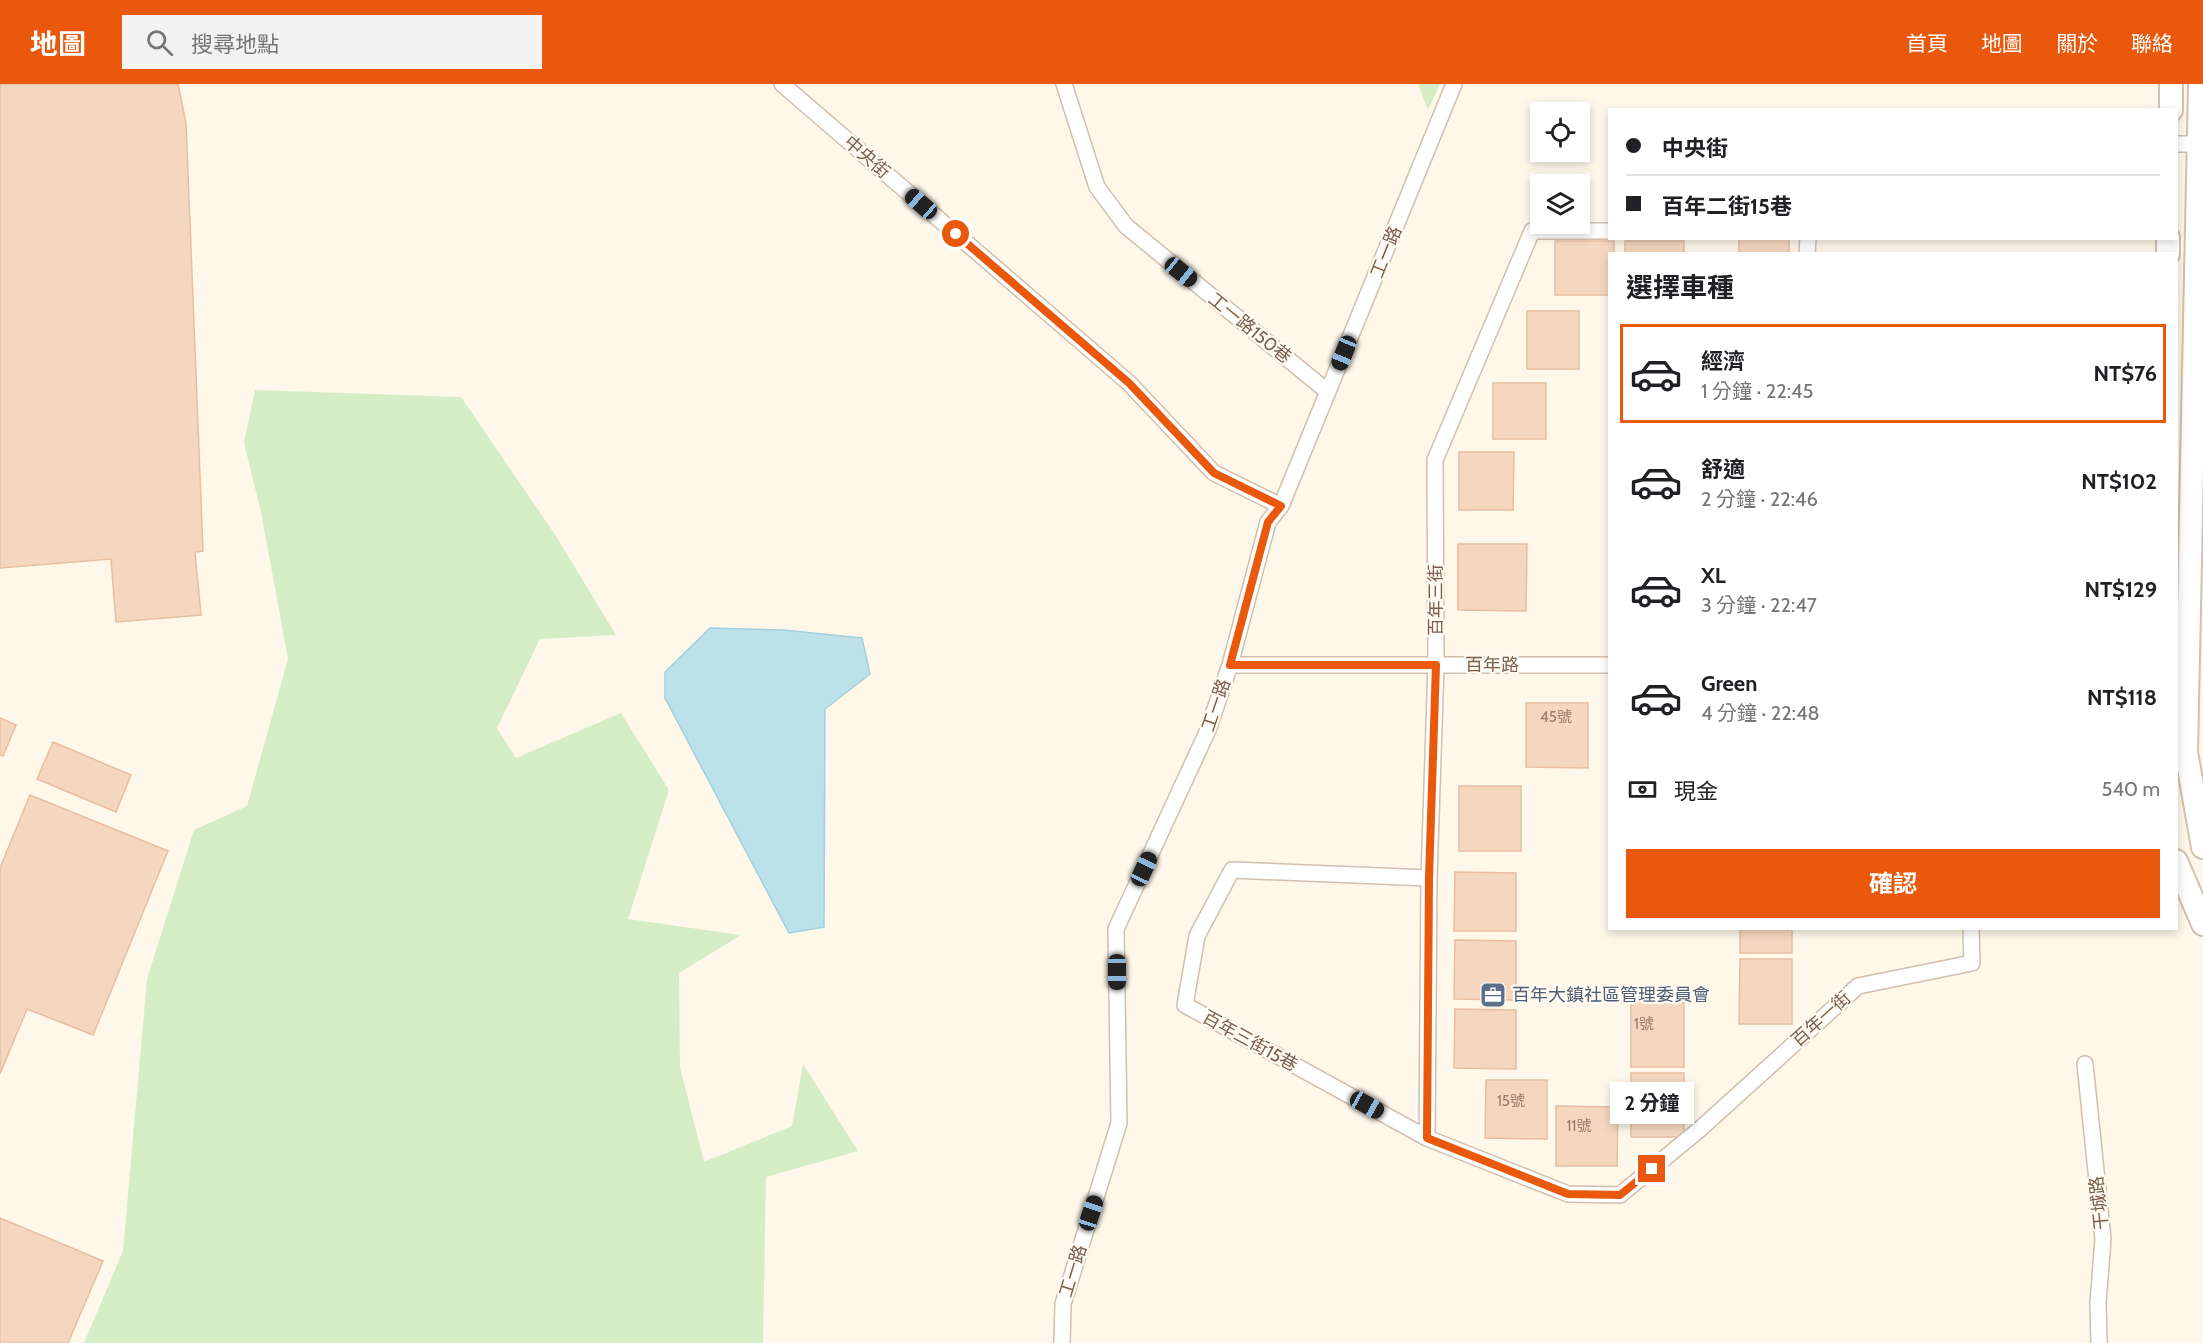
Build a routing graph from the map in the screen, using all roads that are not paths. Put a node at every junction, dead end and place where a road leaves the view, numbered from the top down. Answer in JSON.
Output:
{"nodes":[{"id":1,"x":782,"y":84,"type":"edge"},
{"id":2,"x":1064,"y":84,"type":"edge"},
{"id":3,"x":1454,"y":84,"type":"edge"},
{"id":4,"x":2171,"y":84,"type":"edge"},
{"id":5,"x":2200,"y":84,"type":"edge"},
{"id":6,"x":2171,"y":108,"type":"edge"},
{"id":7,"x":2187,"y":144,"type":"edge"},
{"id":8,"x":1608,"y":231,"type":"edge"},
{"id":9,"x":1328,"y":392,"type":"junction"},
{"id":10,"x":2191,"y":395,"type":"edge"},
{"id":11,"x":1281,"y":506,"type":"junction"},
{"id":12,"x":2182,"y":664,"type":"edge"},
{"id":13,"x":1230,"y":665,"type":"junction"},
{"id":14,"x":1436,"y":665,"type":"junction"},
{"id":15,"x":1608,"y":665,"type":"edge"},
{"id":16,"x":2203,"y":847,"type":"edge"},
{"id":17,"x":2178,"y":866,"type":"edge"},
{"id":18,"x":1429,"y":878,"type":"junction"},
{"id":19,"x":2203,"y":924,"type":"edge"},
{"id":20,"x":1971,"y":930,"type":"edge"},
{"id":21,"x":2085,"y":1064,"type":"dead end"},
{"id":22,"x":1427,"y":1138,"type":"junction"},
{"id":23,"x":1062,"y":1343,"type":"edge"},
{"id":24,"x":2099,"y":1343,"type":"edge"}],
"edges":[{"from":1,"to":11,"type":"street","name":"中央街"},
{"from":2,"to":9,"type":"street","name":"工一路150巷"},
{"from":3,"to":9,"type":"street","name":"工一路"},
{"from":4,"to":6,"type":"main road"},
{"from":5,"to":7,"type":"main road"},
{"from":7,"to":10,"type":"main road"},
{"from":8,"to":14,"type":"street","name":"百年三街"},
{"from":9,"to":11,"type":"street","name":"工一路"},
{"from":10,"to":12,"type":"main road"},
{"from":11,"to":13,"type":"street","name":"工一路"},
{"from":12,"to":16,"type":"main road"},
{"from":13,"to":14,"type":"street","name":"百年路"},
{"from":13,"to":23,"type":"street","name":"工一路"},
{"from":14,"to":15,"type":"street","name":"百年路"},
{"from":14,"to":18,"type":"street","name":"百年三街"},
{"from":17,"to":19,"type":"main road"},
{"from":18,"to":22,"type":"street","name":"百年三街"},
{"from":18,"to":22,"type":"street","name":"百年三街15巷"},
{"from":20,"to":22,"type":"street","name":"百年一街"},
{"from":21,"to":24,"type":"street","name":"干城路"}]}
